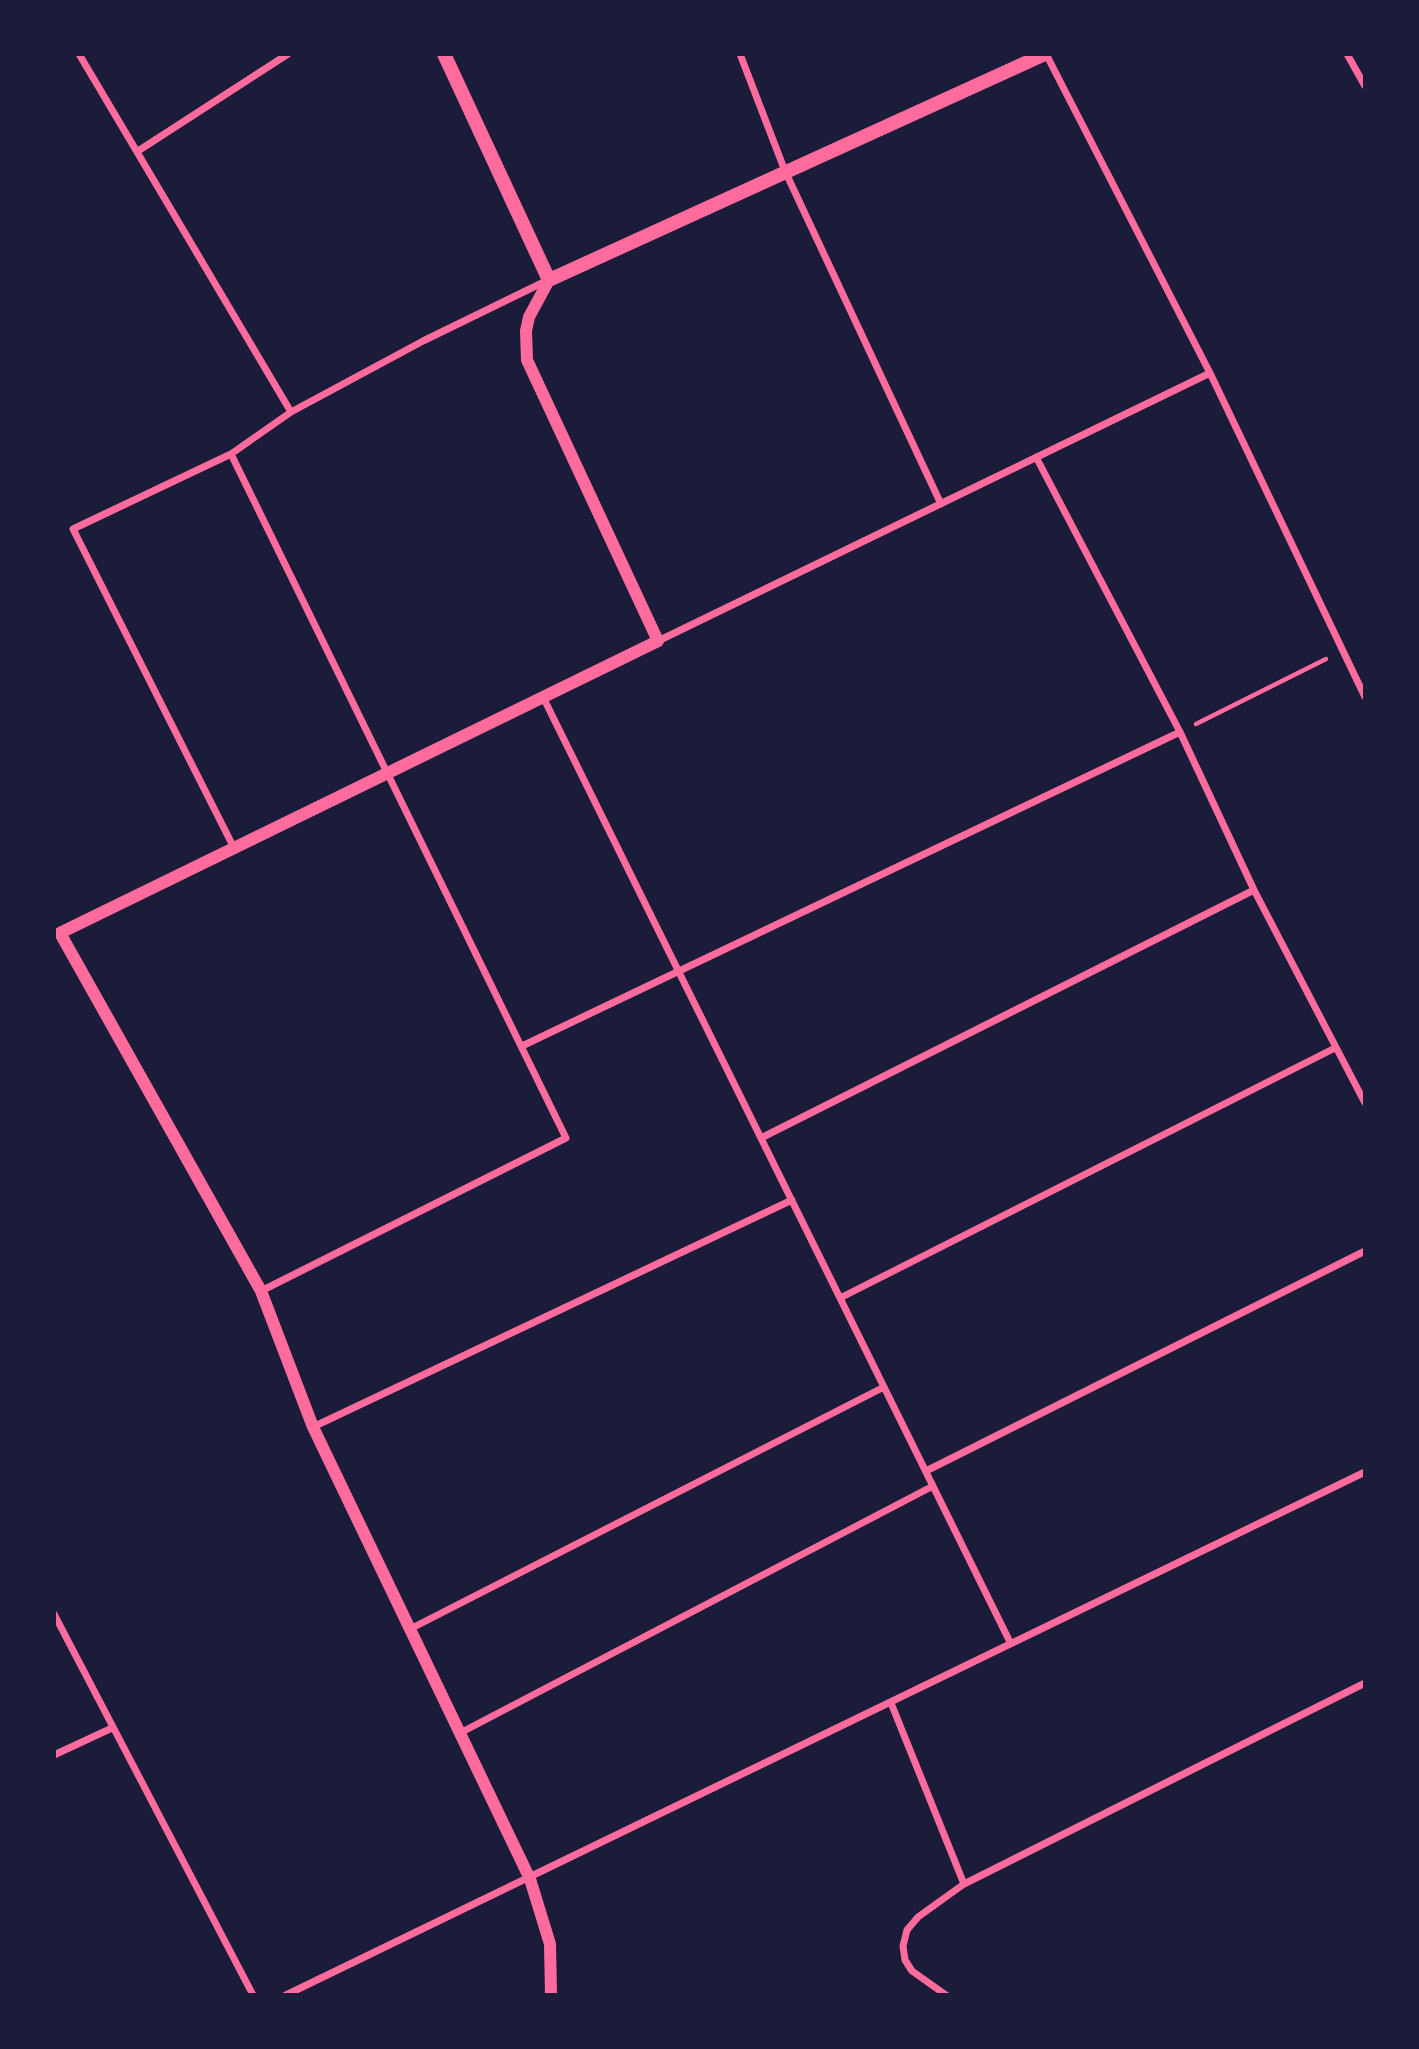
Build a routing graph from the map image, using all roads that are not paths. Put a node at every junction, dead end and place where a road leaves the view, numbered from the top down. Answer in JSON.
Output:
{"nodes":[{"id":1,"x":79,"y":54,"type":"edge"},
{"id":2,"x":288,"y":54,"type":"edge"},
{"id":3,"x":444,"y":54,"type":"edge"},
{"id":4,"x":740,"y":54,"type":"edge"},
{"id":5,"x":1045,"y":54,"type":"edge"},
{"id":6,"x":1347,"y":54,"type":"edge"},
{"id":7,"x":1365,"y":86,"type":"edge"},
{"id":8,"x":138,"y":151,"type":"junction"},
{"id":9,"x":785,"y":171,"type":"junction"},
{"id":10,"x":549,"y":280,"type":"junction"},
{"id":11,"x":1210,"y":373,"type":"junction"},
{"id":12,"x":290,"y":412,"type":"junction"},
{"id":13,"x":231,"y":454,"type":"junction"},
{"id":14,"x":1036,"y":457,"type":"junction"},
{"id":15,"x":941,"y":503,"type":"junction"},
{"id":16,"x":658,"y":641,"type":"junction"},
{"id":17,"x":1365,"y":696,"type":"edge"},
{"id":18,"x":543,"y":697,"type":"junction"},
{"id":19,"x":1180,"y":732,"type":"junction"},
{"id":20,"x":387,"y":773,"type":"junction"},
{"id":21,"x":234,"y":848,"type":"junction"},
{"id":22,"x":1254,"y":890,"type":"junction"},
{"id":23,"x":57,"y":935,"type":"edge"},
{"id":24,"x":679,"y":971,"type":"junction"},
{"id":25,"x":522,"y":1046,"type":"junction"},
{"id":26,"x":1335,"y":1048,"type":"junction"},
{"id":27,"x":1365,"y":1103,"type":"edge"},
{"id":28,"x":761,"y":1138,"type":"junction"},
{"id":29,"x":792,"y":1200,"type":"junction"},
{"id":30,"x":1365,"y":1251,"type":"edge"},
{"id":31,"x":261,"y":1291,"type":"junction"},
{"id":32,"x":840,"y":1297,"type":"junction"},
{"id":33,"x":884,"y":1387,"type":"junction"},
{"id":34,"x":313,"y":1427,"type":"junction"},
{"id":35,"x":926,"y":1471,"type":"junction"},
{"id":36,"x":1365,"y":1472,"type":"edge"},
{"id":37,"x":933,"y":1486,"type":"junction"},
{"id":38,"x":54,"y":1614,"type":"edge"},
{"id":39,"x":410,"y":1629,"type":"junction"},
{"id":40,"x":1010,"y":1642,"type":"junction"},
{"id":41,"x":1365,"y":1683,"type":"edge"},
{"id":42,"x":891,"y":1703,"type":"junction"},
{"id":43,"x":112,"y":1728,"type":"junction"},
{"id":44,"x":460,"y":1733,"type":"junction"},
{"id":45,"x":54,"y":1755,"type":"edge"},
{"id":46,"x":530,"y":1879,"type":"junction"},
{"id":47,"x":964,"y":1884,"type":"junction"},
{"id":48,"x":253,"y":1995,"type":"edge"},
{"id":49,"x":286,"y":1995,"type":"edge"},
{"id":50,"x":551,"y":1995,"type":"edge"},
{"id":51,"x":946,"y":1995,"type":"edge"}],
"edges":[{"from":1,"to":8,"type":"street"},
{"from":2,"to":8,"type":"street"},
{"from":3,"to":10,"type":"main road"},
{"from":4,"to":9,"type":"street"},
{"from":5,"to":9,"type":"main road"},
{"from":5,"to":11,"type":"street"},
{"from":6,"to":7,"type":"street"},
{"from":8,"to":12,"type":"street"},
{"from":9,"to":10,"type":"main road"},
{"from":9,"to":15,"type":"street"},
{"from":10,"to":12,"type":"street"},
{"from":10,"to":16,"type":"street"},
{"from":11,"to":14,"type":"street"},
{"from":11,"to":17,"type":"street"},
{"from":12,"to":13,"type":"street"},
{"from":13,"to":20,"type":"street"},
{"from":13,"to":21,"type":"street"},
{"from":14,"to":15,"type":"street"},
{"from":14,"to":19,"type":"street"},
{"from":15,"to":16,"type":"street"},
{"from":16,"to":18,"type":"street"},
{"from":18,"to":20,"type":"street"},
{"from":18,"to":24,"type":"street"},
{"from":19,"to":22,"type":"street"},
{"from":19,"to":24,"type":"street"},
{"from":20,"to":21,"type":"street"},
{"from":20,"to":25,"type":"street"},
{"from":21,"to":23,"type":"street"},
{"from":22,"to":26,"type":"street"},
{"from":22,"to":28,"type":"street"},
{"from":23,"to":31,"type":"street"},
{"from":24,"to":25,"type":"street"},
{"from":24,"to":28,"type":"street"},
{"from":25,"to":31,"type":"street"},
{"from":26,"to":27,"type":"street"},
{"from":26,"to":32,"type":"street"},
{"from":28,"to":29,"type":"street"},
{"from":29,"to":32,"type":"street"},
{"from":29,"to":34,"type":"street"},
{"from":30,"to":35,"type":"street"},
{"from":31,"to":34,"type":"street"},
{"from":32,"to":33,"type":"street"},
{"from":33,"to":35,"type":"street"},
{"from":33,"to":39,"type":"street"},
{"from":34,"to":39,"type":"street"},
{"from":35,"to":37,"type":"street"},
{"from":36,"to":40,"type":"street"},
{"from":37,"to":40,"type":"street"},
{"from":37,"to":44,"type":"street"},
{"from":38,"to":43,"type":"street"},
{"from":39,"to":44,"type":"street"},
{"from":40,"to":42,"type":"street"},
{"from":41,"to":47,"type":"street"},
{"from":42,"to":46,"type":"street"},
{"from":42,"to":47,"type":"street"},
{"from":43,"to":45,"type":"street"},
{"from":43,"to":48,"type":"street"},
{"from":44,"to":46,"type":"street"},
{"from":46,"to":49,"type":"street"},
{"from":46,"to":50,"type":"street"},
{"from":47,"to":51,"type":"street"}]}
